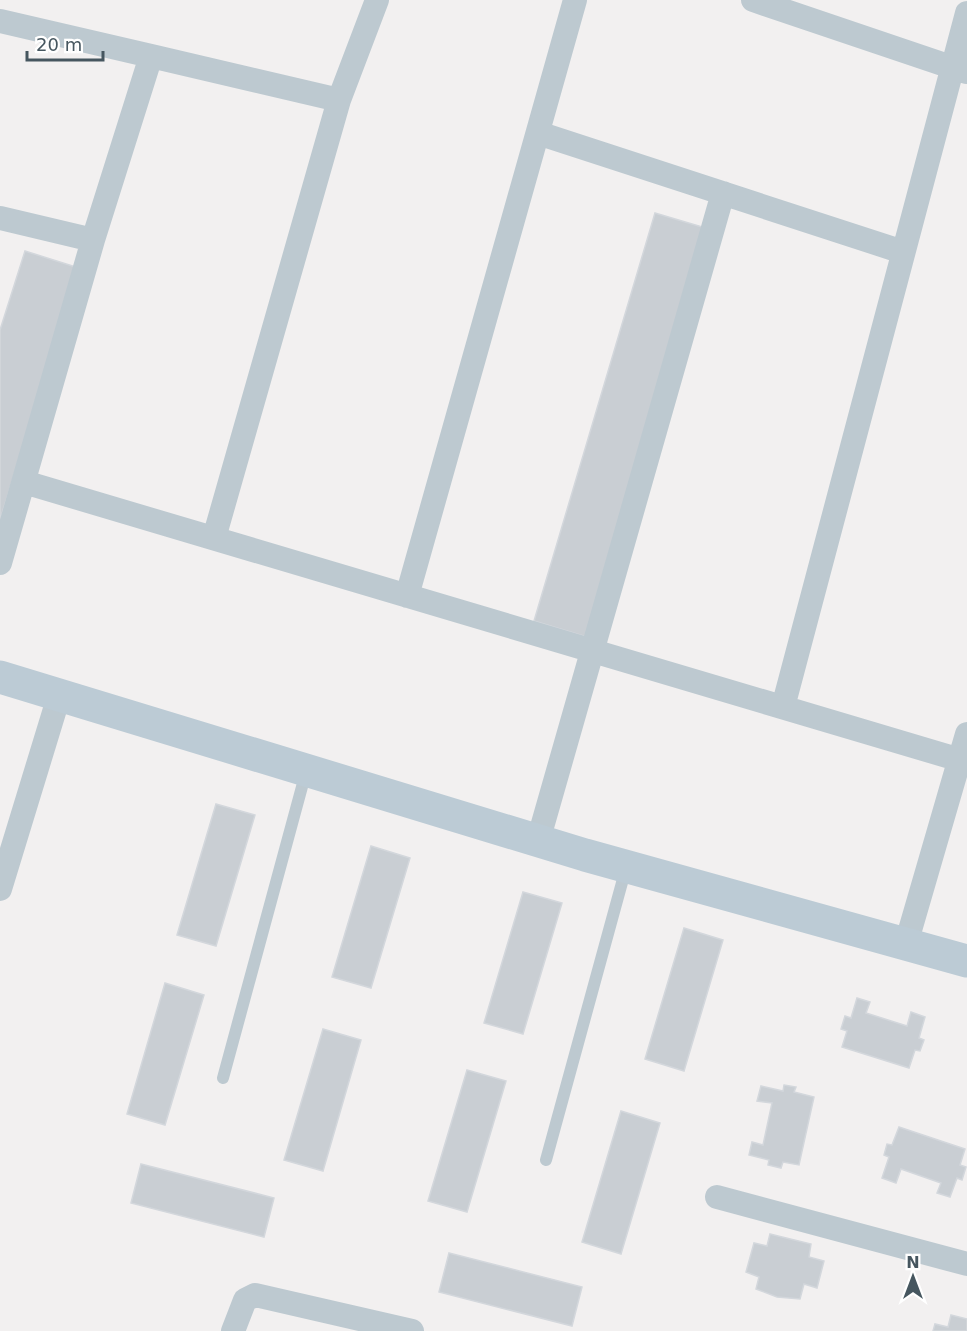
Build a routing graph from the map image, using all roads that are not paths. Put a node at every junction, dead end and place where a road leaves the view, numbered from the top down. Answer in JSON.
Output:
{"nodes":[{"id":1,"x":377,"y":0,"type":"edge"},
{"id":2,"x":575,"y":0,"type":"edge"},
{"id":3,"x":753,"y":0,"type":"edge"},
{"id":4,"x":967,"y":13,"type":"edge"},
{"id":5,"x":0,"y":21,"type":"edge"},
{"id":6,"x":151,"y":56,"type":"junction"},
{"id":7,"x":959,"y":70,"type":"edge"},
{"id":8,"x":339,"y":100,"type":"junction"},
{"id":9,"x":537,"y":133,"type":"junction"},
{"id":10,"x":723,"y":193,"type":"junction"},
{"id":11,"x":0,"y":218,"type":"edge"},
{"id":12,"x":93,"y":240,"type":"junction"},
{"id":13,"x":903,"y":252,"type":"junction"},
{"id":14,"x":24,"y":482,"type":"junction"},
{"id":15,"x":214,"y":538,"type":"junction"},
{"id":16,"x":0,"y":563,"type":"edge"},
{"id":17,"x":407,"y":596,"type":"junction"},
{"id":18,"x":593,"y":651,"type":"junction"},
{"id":19,"x":0,"y":677,"type":"edge"},
{"id":20,"x":59,"y":696,"type":"junction"},
{"id":21,"x":783,"y":707,"type":"junction"},
{"id":22,"x":967,"y":734,"type":"edge"},
{"id":23,"x":963,"y":761,"type":"edge"},
{"id":24,"x":307,"y":771,"type":"junction"},
{"id":25,"x":537,"y":841,"type":"junction"},
{"id":26,"x":627,"y":867,"type":"junction"},
{"id":27,"x":0,"y":889,"type":"edge"},
{"id":28,"x":906,"y":944,"type":"junction"},
{"id":29,"x":967,"y":961,"type":"edge"},
{"id":30,"x":223,"y":1078,"type":"dead end"},
{"id":31,"x":546,"y":1160,"type":"dead end"},
{"id":32,"x":717,"y":1197,"type":"dead end"},
{"id":33,"x":967,"y":1264,"type":"edge"},
{"id":34,"x":233,"y":1331,"type":"edge"},
{"id":35,"x":412,"y":1331,"type":"edge"}],
"edges":[{"from":1,"to":8,"type":"street"},
{"from":2,"to":9,"type":"street"},
{"from":3,"to":7,"type":"street"},
{"from":4,"to":7,"type":"street"},
{"from":5,"to":6,"type":"street"},
{"from":6,"to":8,"type":"street"},
{"from":6,"to":12,"type":"street"},
{"from":7,"to":13,"type":"street"},
{"from":8,"to":15,"type":"street"},
{"from":9,"to":10,"type":"street"},
{"from":9,"to":17,"type":"street"},
{"from":10,"to":13,"type":"street"},
{"from":10,"to":18,"type":"street"},
{"from":11,"to":12,"type":"street"},
{"from":12,"to":14,"type":"street"},
{"from":13,"to":21,"type":"street"},
{"from":14,"to":15,"type":"street"},
{"from":14,"to":16,"type":"street"},
{"from":15,"to":17,"type":"street"},
{"from":17,"to":18,"type":"street"},
{"from":18,"to":21,"type":"street"},
{"from":18,"to":25,"type":"street"},
{"from":19,"to":20,"type":"street"},
{"from":20,"to":24,"type":"street"},
{"from":20,"to":27,"type":"street"},
{"from":21,"to":23,"type":"street"},
{"from":22,"to":23,"type":"street"},
{"from":23,"to":28,"type":"street"},
{"from":24,"to":25,"type":"street"},
{"from":24,"to":30,"type":"lane"},
{"from":25,"to":26,"type":"street"},
{"from":26,"to":28,"type":"street"},
{"from":26,"to":31,"type":"lane"},
{"from":28,"to":29,"type":"street"},
{"from":32,"to":33,"type":"street"},
{"from":34,"to":35,"type":"street"}]}
